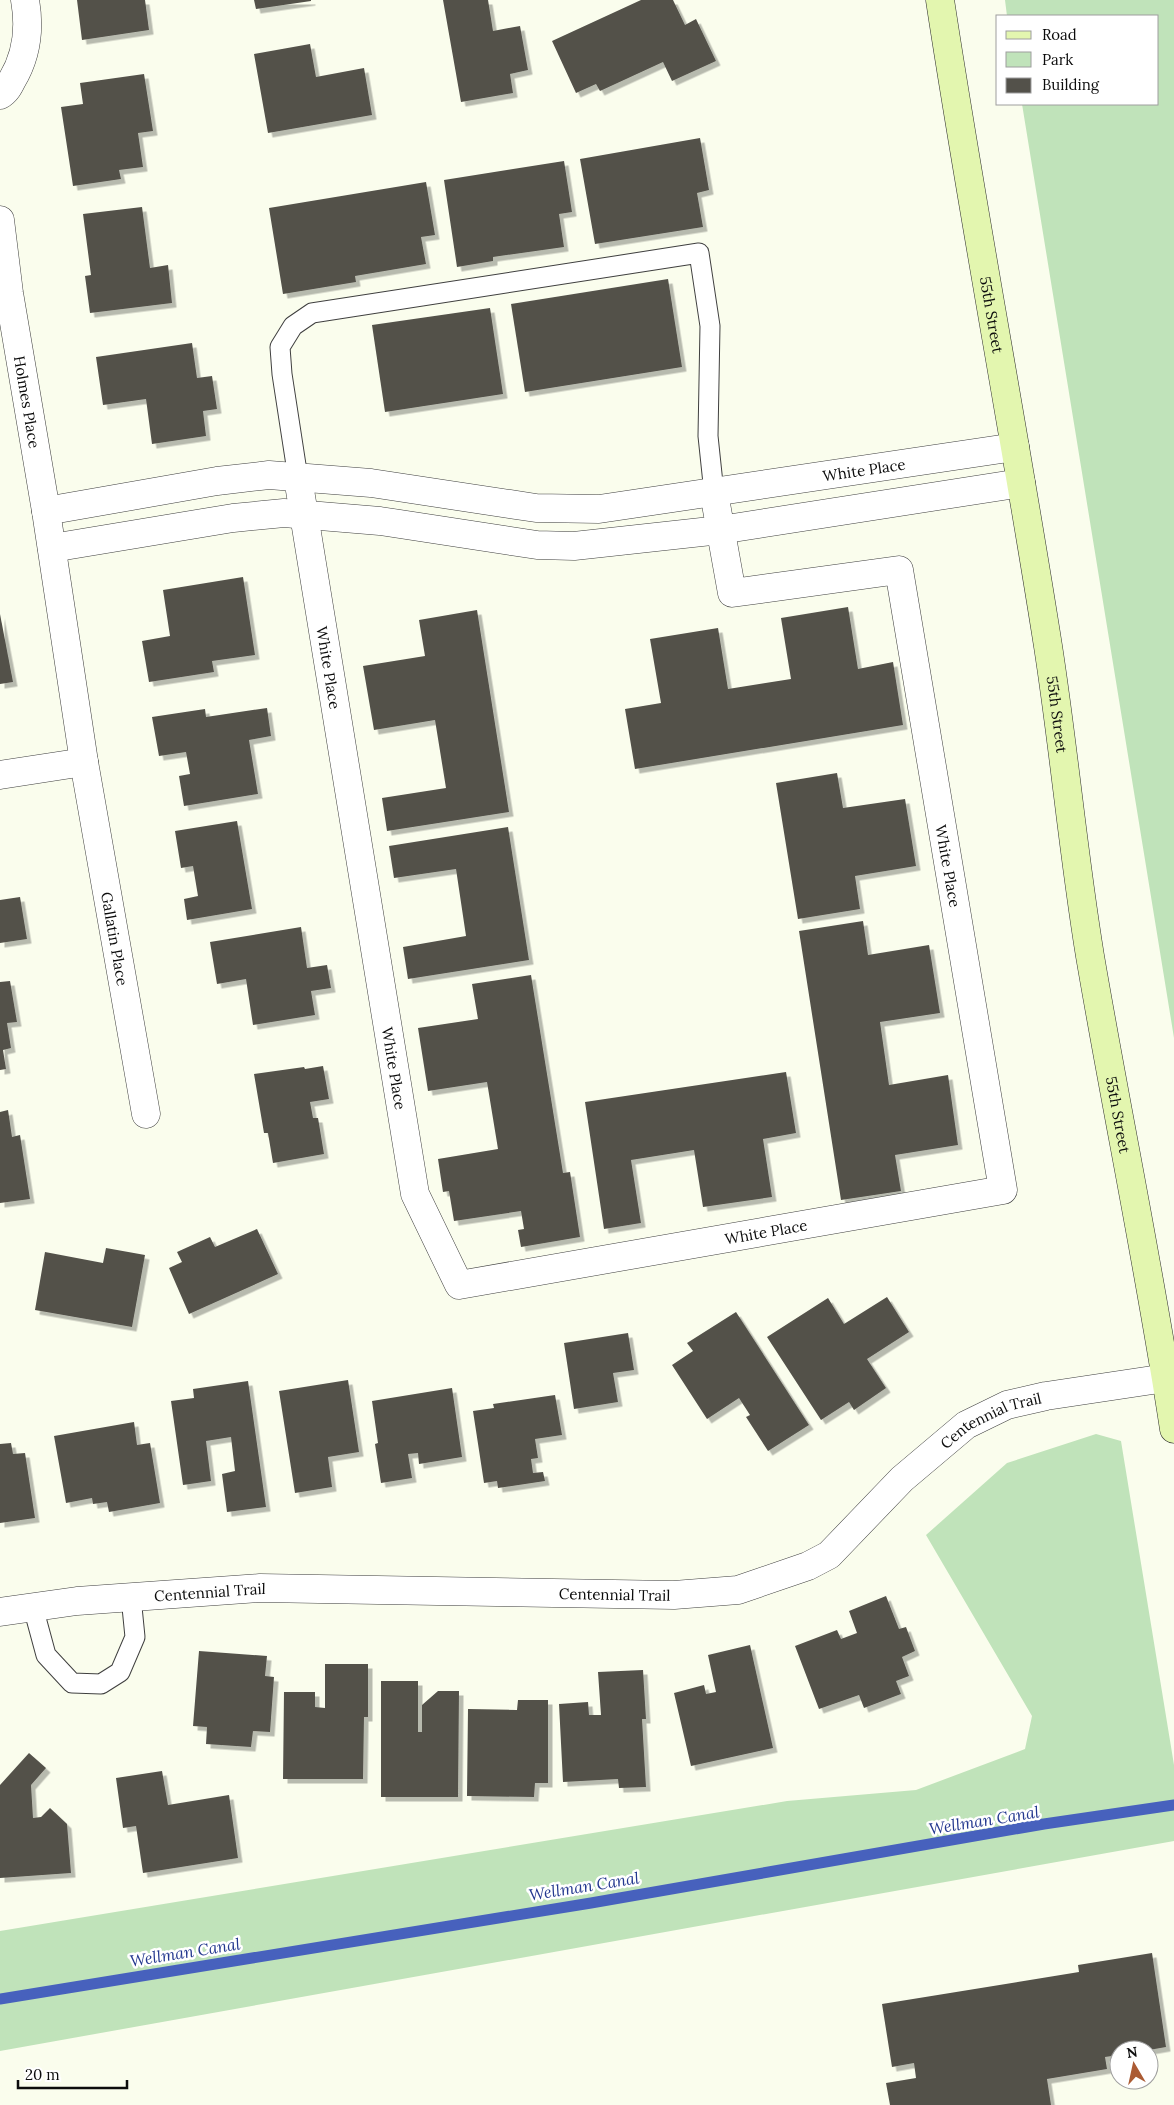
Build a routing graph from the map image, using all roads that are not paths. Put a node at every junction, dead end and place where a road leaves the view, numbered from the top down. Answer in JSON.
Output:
{"nodes":[{"id":1,"x":25,"y":0,"type":"edge"},
{"id":2,"x":940,"y":0,"type":"edge"},
{"id":3,"x":0,"y":95,"type":"edge"},
{"id":4,"x":0,"y":220,"type":"edge"},
{"id":5,"x":5,"y":294,"type":"edge"},
{"id":6,"x":1015,"y":447,"type":"junction"},
{"id":7,"x":298,"y":478,"type":"junction"},
{"id":8,"x":1021,"y":483,"type":"junction"},
{"id":9,"x":714,"y":493,"type":"junction"},
{"id":10,"x":46,"y":511,"type":"junction"},
{"id":11,"x":304,"y":514,"type":"junction"},
{"id":12,"x":720,"y":530,"type":"junction"},
{"id":13,"x":52,"y":548,"type":"junction"},
{"id":14,"x":84,"y":762,"type":"junction"},
{"id":15,"x":0,"y":775,"type":"edge"},
{"id":16,"x":146,"y":1114,"type":"dead end"},
{"id":17,"x":1166,"y":1378,"type":"junction"},
{"id":18,"x":1174,"y":1429,"type":"edge"},
{"id":19,"x":131,"y":1597,"type":"junction"},
{"id":20,"x":33,"y":1607,"type":"junction"},
{"id":21,"x":0,"y":1612,"type":"edge"}],
"edges":[{"from":1,"to":3,"type":"street"},
{"from":2,"to":6,"type":"main road","name":"55th Street"},
{"from":4,"to":5,"type":"street","name":"Holmes Place"},
{"from":5,"to":10,"type":"street","name":"Holmes Place"},
{"from":6,"to":8,"type":"main road","name":"55th Street"},
{"from":6,"to":9,"type":"street","name":"White Place"},
{"from":7,"to":9,"type":"street","name":"White Place"},
{"from":7,"to":9,"type":"lane"},
{"from":7,"to":10,"type":"street","name":"White Place"},
{"from":7,"to":11,"type":"street","name":"White Place"},
{"from":8,"to":12,"type":"street"},
{"from":8,"to":17,"type":"main road","name":"55th Street"},
{"from":9,"to":12,"type":"street","name":"White Place"},
{"from":10,"to":13,"type":"street","name":"Gallatin Place"},
{"from":11,"to":12,"type":"street"},
{"from":11,"to":12,"type":"street","name":"White Place"},
{"from":11,"to":13,"type":"street"},
{"from":13,"to":14,"type":"street","name":"Gallatin Place"},
{"from":14,"to":15,"type":"street"},
{"from":14,"to":16,"type":"street","name":"Gallatin Place"},
{"from":17,"to":18,"type":"main road","name":"55th Street"},
{"from":17,"to":19,"type":"street","name":"Centennial Trail"},
{"from":19,"to":20,"type":"street","name":"Centennial Trail"},
{"from":19,"to":20,"type":"lane"},
{"from":20,"to":21,"type":"street","name":"Centennial Trail"}]}
